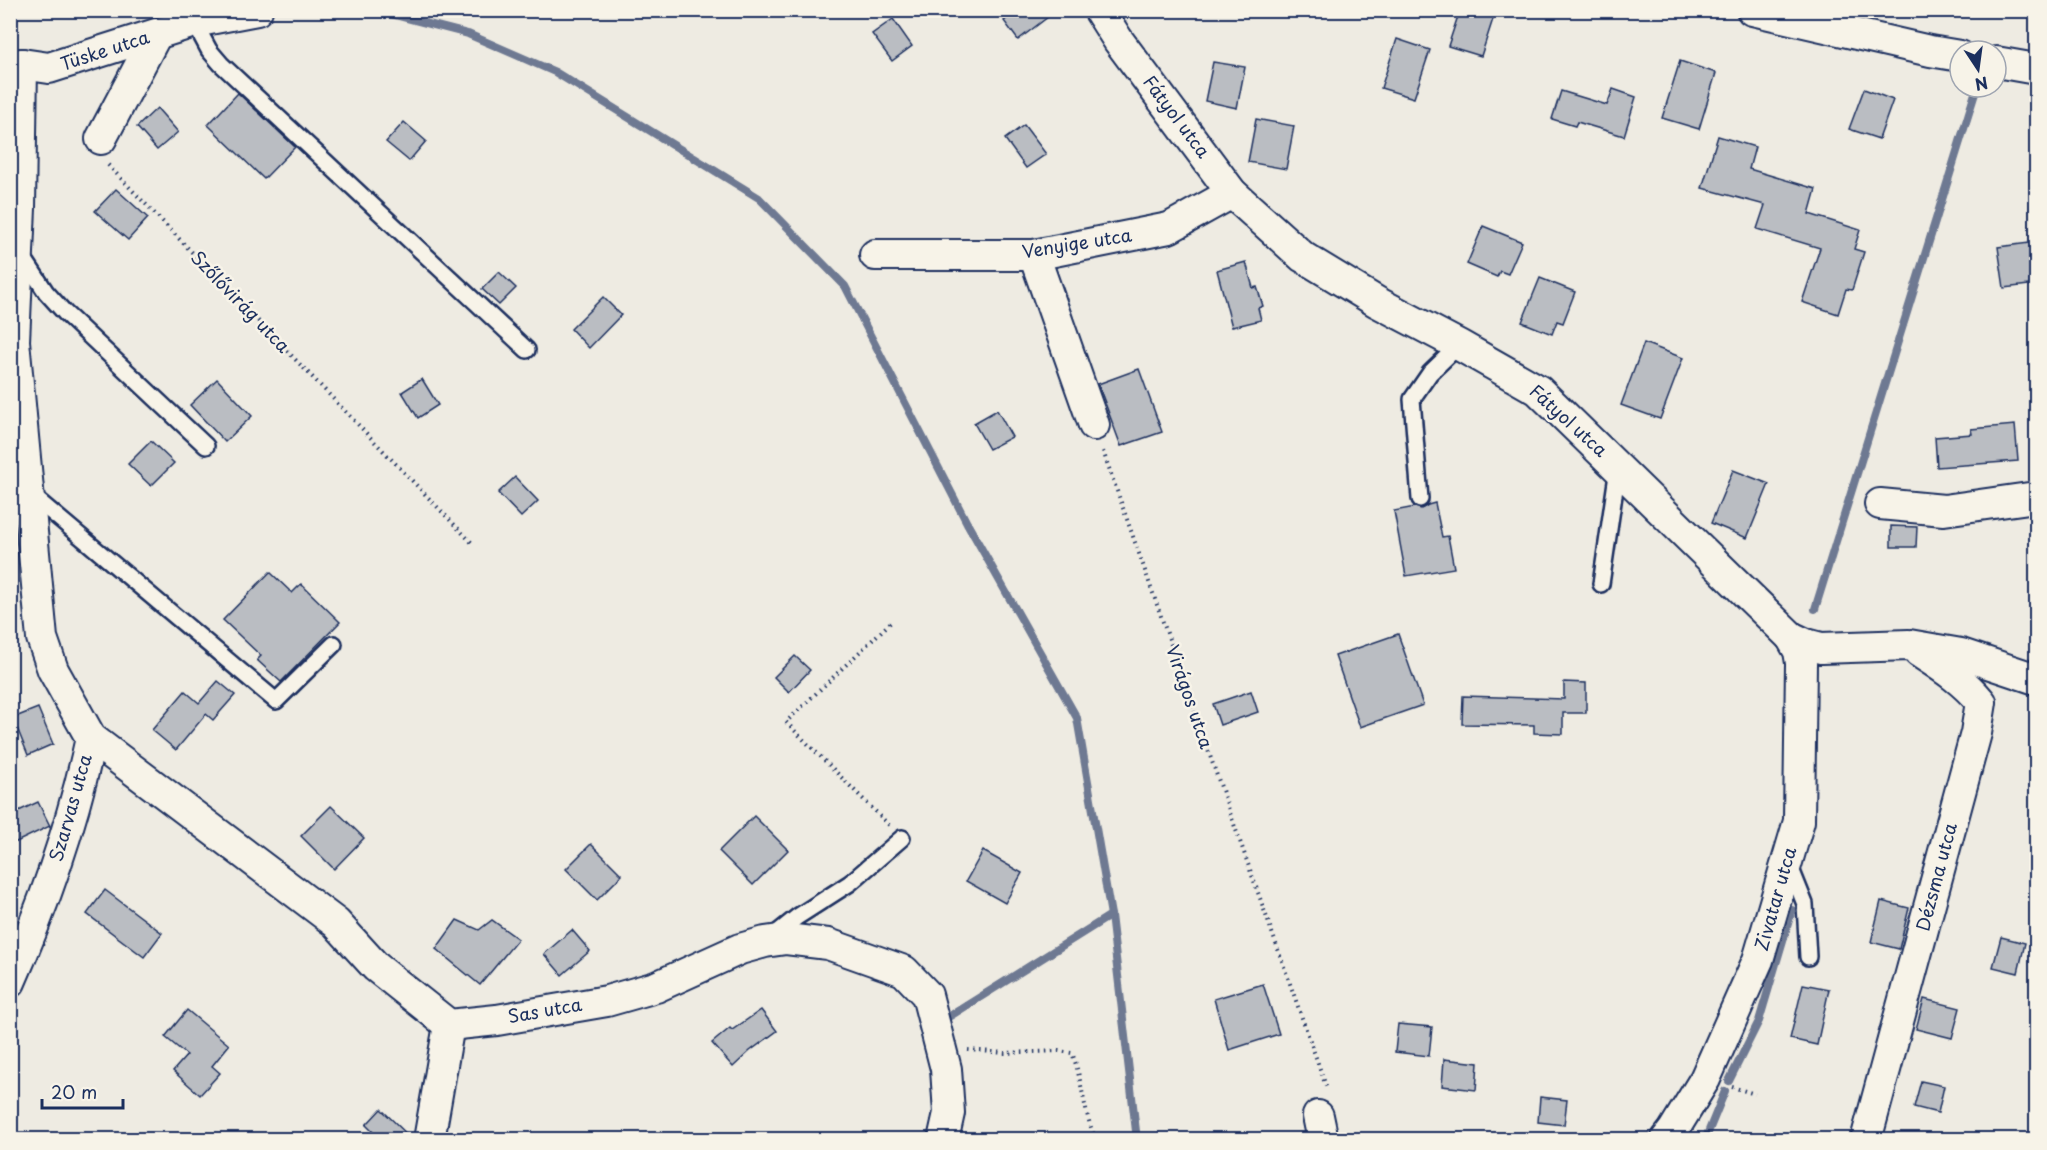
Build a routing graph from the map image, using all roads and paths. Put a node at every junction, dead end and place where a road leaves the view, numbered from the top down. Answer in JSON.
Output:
{"nodes":[{"id":1,"x":257,"y":10,"type":"edge"},
{"id":2,"x":1099,"y":10,"type":"edge"},
{"id":3,"x":1767,"y":12,"type":"edge"},
{"id":4,"x":194,"y":22,"type":"junction"},
{"id":5,"x":156,"y":35,"type":"junction"},
{"id":6,"x":1948,"y":54,"type":"edge"},
{"id":7,"x":16,"y":56,"type":"edge"},
{"id":8,"x":2008,"y":64,"type":"edge"},
{"id":9,"x":2037,"y":69,"type":"edge"},
{"id":10,"x":101,"y":139,"type":"joint"},
{"id":11,"x":1232,"y":193,"type":"junction"},
{"id":12,"x":15,"y":211,"type":"edge"},
{"id":13,"x":18,"y":248,"type":"junction"},
{"id":14,"x":875,"y":255,"type":"dead end"},
{"id":15,"x":1034,"y":255,"type":"junction"},
{"id":16,"x":1459,"y":345,"type":"junction"},
{"id":17,"x":527,"y":350,"type":"dead end"},
{"id":18,"x":1094,"y":425,"type":"joint"},
{"id":19,"x":206,"y":446,"type":"dead end"},
{"id":20,"x":1618,"y":468,"type":"junction"},
{"id":21,"x":29,"y":492,"type":"junction"},
{"id":22,"x":2037,"y":498,"type":"edge"},
{"id":23,"x":1420,"y":499,"type":"dead end"},
{"id":24,"x":1880,"y":504,"type":"dead end"},
{"id":25,"x":474,"y":544,"type":"dead end"},
{"id":26,"x":1600,"y":584,"type":"dead end"},
{"id":27,"x":891,"y":622,"type":"dead end"},
{"id":28,"x":1791,"y":637,"type":"junction"},
{"id":29,"x":334,"y":644,"type":"dead end"},
{"id":30,"x":1909,"y":645,"type":"junction"},
{"id":31,"x":2037,"y":679,"type":"edge"},
{"id":32,"x":91,"y":738,"type":"junction"},
{"id":33,"x":902,"y":838,"type":"joint"},
{"id":34,"x":1787,"y":861,"type":"junction"},
{"id":35,"x":765,"y":942,"type":"junction"},
{"id":36,"x":1808,"y":957,"type":"dead end"},
{"id":37,"x":10,"y":982,"type":"edge"},
{"id":38,"x":449,"y":1025,"type":"junction"},
{"id":39,"x":941,"y":1052,"type":"junction"},
{"id":40,"x":1323,"y":1117,"type":"edge"},
{"id":41,"x":429,"y":1140,"type":"edge"},
{"id":42,"x":943,"y":1140,"type":"edge"},
{"id":43,"x":1096,"y":1140,"type":"edge"},
{"id":44,"x":1666,"y":1140,"type":"edge"},
{"id":45,"x":1866,"y":1140,"type":"edge"}],
"edges":[{"from":1,"to":4,"type":"street","name":"Tüske utca"},
{"from":2,"to":11,"type":"street","name":"Fátyol utca"},
{"from":3,"to":6,"type":"street"},
{"from":4,"to":5,"type":"street","name":"Tüske utca"},
{"from":4,"to":17,"type":"lane"},
{"from":5,"to":7,"type":"street","name":"Tüske utca"},
{"from":5,"to":10,"type":"street"},
{"from":7,"to":12,"type":"street","name":"Szarvas utca"},
{"from":8,"to":9,"type":"street"},
{"from":10,"to":25,"type":"path","name":"Szőlővirág utca"},
{"from":11,"to":15,"type":"street","name":"Venyige utca"},
{"from":11,"to":16,"type":"street","name":"Fátyol utca"},
{"from":12,"to":13,"type":"street","name":"Szarvas utca"},
{"from":13,"to":19,"type":"lane"},
{"from":13,"to":21,"type":"street","name":"Szarvas utca"},
{"from":14,"to":15,"type":"street","name":"Venyige utca"},
{"from":15,"to":18,"type":"street"},
{"from":16,"to":20,"type":"street","name":"Fátyol utca"},
{"from":16,"to":23,"type":"lane"},
{"from":18,"to":40,"type":"path","name":"Virágos utca"},
{"from":20,"to":26,"type":"lane"},
{"from":20,"to":28,"type":"street","name":"Fátyol utca"},
{"from":21,"to":29,"type":"lane"},
{"from":21,"to":32,"type":"street","name":"Szarvas utca"},
{"from":22,"to":24,"type":"street"},
{"from":27,"to":33,"type":"path"},
{"from":28,"to":30,"type":"street","name":"Fátyol utca"},
{"from":28,"to":34,"type":"street","name":"Zivatar utca"},
{"from":30,"to":31,"type":"street","name":"Fátyol utca"},
{"from":30,"to":45,"type":"street","name":"Dézsma utca"},
{"from":32,"to":37,"type":"street","name":"Szarvas utca"},
{"from":32,"to":38,"type":"street"},
{"from":33,"to":35,"type":"lane"},
{"from":34,"to":36,"type":"lane"},
{"from":34,"to":44,"type":"street","name":"Zivatar utca"},
{"from":35,"to":38,"type":"street","name":"Sas utca"},
{"from":35,"to":39,"type":"street","name":"Sas utca"},
{"from":38,"to":41,"type":"street"},
{"from":39,"to":42,"type":"street","name":"Sas utca"},
{"from":39,"to":43,"type":"path"}]}
